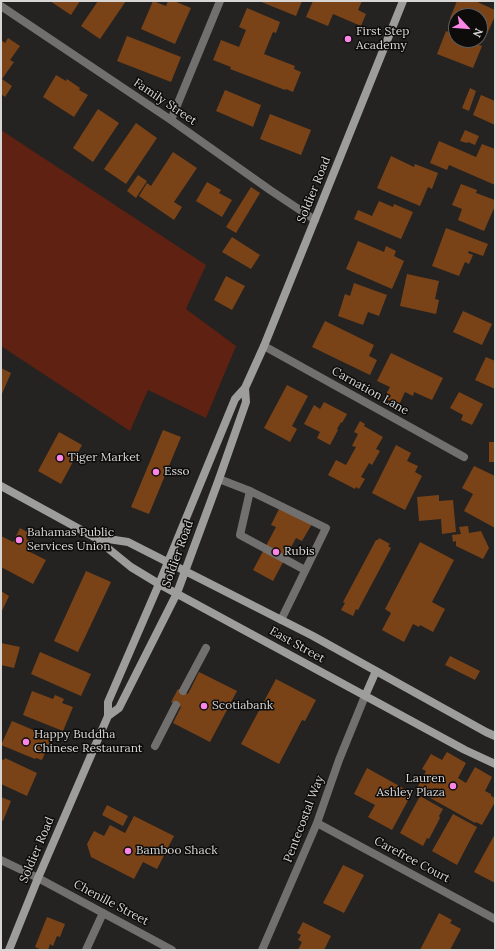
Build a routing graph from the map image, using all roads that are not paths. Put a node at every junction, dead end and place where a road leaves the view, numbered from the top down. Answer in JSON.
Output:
{"nodes":[{"id":1,"x":220,"y":1,"type":"edge"},
{"id":2,"x":403,"y":1,"type":"edge"},
{"id":3,"x":1,"y":6,"type":"edge"},
{"id":4,"x":171,"y":120,"type":"junction"},
{"id":5,"x":315,"y":220,"type":"junction"},
{"id":6,"x":264,"y":346,"type":"junction"},
{"id":7,"x":245,"y":388,"type":"junction"},
{"id":8,"x":464,"y":457,"type":"dead end"},
{"id":9,"x":219,"y":479,"type":"junction"},
{"id":10,"x":1,"y":486,"type":"edge"},
{"id":11,"x":250,"y":491,"type":"junction"},
{"id":12,"x":94,"y":537,"type":"junction"},
{"id":13,"x":168,"y":562,"type":"junction"},
{"id":14,"x":305,"y":570,"type":"junction"},
{"id":15,"x":185,"y":571,"type":"junction"},
{"id":16,"x":159,"y":584,"type":"junction"},
{"id":17,"x":177,"y":593,"type":"junction"},
{"id":18,"x":281,"y":620,"type":"junction"},
{"id":19,"x":206,"y":648,"type":"dead end"},
{"id":20,"x":376,"y":671,"type":"junction"},
{"id":21,"x":183,"y":691,"type":"dead end"},
{"id":22,"x":365,"y":696,"type":"junction"},
{"id":23,"x":176,"y":705,"type":"dead end"},
{"id":24,"x":108,"y":716,"type":"junction"},
{"id":25,"x":495,"y":736,"type":"edge"},
{"id":26,"x":155,"y":746,"type":"dead end"},
{"id":27,"x":495,"y":764,"type":"edge"},
{"id":28,"x":317,"y":823,"type":"junction"},
{"id":29,"x":1,"y":860,"type":"edge"},
{"id":30,"x":38,"y":878,"type":"junction"},
{"id":31,"x":103,"y":913,"type":"junction"},
{"id":32,"x":495,"y":919,"type":"edge"},
{"id":33,"x":9,"y":950,"type":"edge"},
{"id":34,"x":86,"y":950,"type":"edge"},
{"id":35,"x":172,"y":950,"type":"edge"},
{"id":36,"x":262,"y":950,"type":"edge"}],
"edges":[{"from":1,"to":4,"type":"street"},
{"from":2,"to":5,"type":"main road","name":"Soldier Road"},
{"from":3,"to":4,"type":"street","name":"Family Street"},
{"from":4,"to":5,"type":"street","name":"Family Street"},
{"from":5,"to":6,"type":"main road","name":"Soldier Road"},
{"from":6,"to":7,"type":"main road","name":"Soldier Road"},
{"from":6,"to":8,"type":"street","name":"Carnation Lane"},
{"from":7,"to":9,"type":"main road","name":"Soldier Road"},
{"from":7,"to":13,"type":"main road","name":"Soldier Road"},
{"from":9,"to":11,"type":"street"},
{"from":9,"to":15,"type":"main road","name":"Soldier Road"},
{"from":10,"to":12,"type":"main road","name":"East Street"},
{"from":11,"to":14,"type":"street"},
{"from":11,"to":14,"type":"street"},
{"from":12,"to":13,"type":"main road","name":"East Street"},
{"from":12,"to":16,"type":"main road","name":"East Street"},
{"from":13,"to":15,"type":"main road","name":"East Street"},
{"from":13,"to":16,"type":"main road","name":"Soldier Road"},
{"from":14,"to":18,"type":"street"},
{"from":15,"to":17,"type":"main road","name":"Soldier Road"},
{"from":15,"to":18,"type":"main road","name":"East Street"},
{"from":16,"to":17,"type":"main road","name":"East Street"},
{"from":16,"to":24,"type":"main road","name":"Soldier Road"},
{"from":17,"to":22,"type":"main road","name":"East Street"},
{"from":17,"to":24,"type":"main road","name":"Soldier Road"},
{"from":18,"to":20,"type":"main road","name":"East Street"},
{"from":19,"to":21,"type":"street"},
{"from":20,"to":22,"type":"main road"},
{"from":20,"to":25,"type":"main road","name":"East Street"},
{"from":22,"to":27,"type":"main road","name":"East Street"},
{"from":22,"to":28,"type":"street","name":"Pentecostal Way"},
{"from":23,"to":26,"type":"street"},
{"from":24,"to":30,"type":"main road","name":"Soldier Road"},
{"from":28,"to":32,"type":"street","name":"Carefree Court"},
{"from":28,"to":36,"type":"street","name":"Pentecostal Way"},
{"from":29,"to":30,"type":"street","name":"Chenille Street"},
{"from":30,"to":31,"type":"street","name":"Chenille Street"},
{"from":30,"to":33,"type":"main road","name":"Soldier Road"},
{"from":31,"to":34,"type":"street"},
{"from":31,"to":35,"type":"street","name":"Chenille Street"}]}
